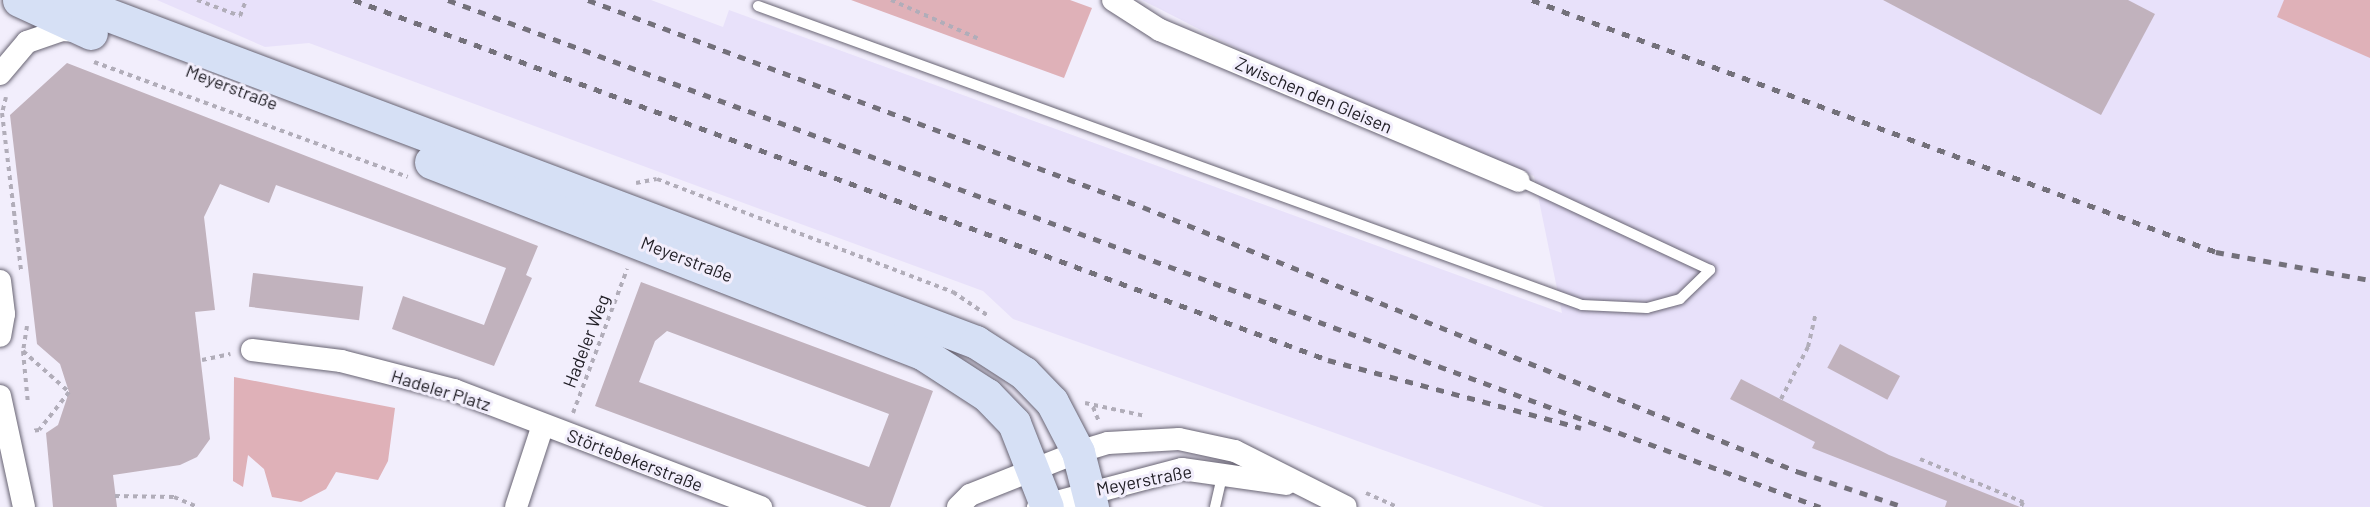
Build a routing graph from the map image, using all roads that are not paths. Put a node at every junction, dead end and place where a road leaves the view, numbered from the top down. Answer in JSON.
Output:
{"nodes":[{"id":1,"x":19,"y":0,"type":"edge"},
{"id":2,"x":69,"y":0,"type":"edge"},
{"id":3,"x":1113,"y":0,"type":"edge"},
{"id":4,"x":758,"y":6,"type":"dead end"},
{"id":5,"x":84,"y":31,"type":"junction"},
{"id":6,"x":6,"y":81,"type":"edge"},
{"id":7,"x":1519,"y":180,"type":"joint"},
{"id":8,"x":11,"y":279,"type":"edge"},
{"id":9,"x":0,"y":336,"type":"edge"},
{"id":10,"x":252,"y":350,"type":"road end"},
{"id":11,"x":0,"y":396,"type":"edge"},
{"id":12,"x":543,"y":425,"type":"junction"},
{"id":13,"x":1078,"y":452,"type":"junction"},
{"id":14,"x":1036,"y":467,"type":"junction"},
{"id":15,"x":1223,"y":472,"type":"junction"},
{"id":16,"x":1299,"y":486,"type":"junction"},
{"id":17,"x":1091,"y":499,"type":"edge"},
{"id":18,"x":1044,"y":506,"type":"edge"},
{"id":19,"x":24,"y":507,"type":"edge"},
{"id":20,"x":516,"y":507,"type":"edge"},
{"id":21,"x":761,"y":507,"type":"edge"},
{"id":22,"x":958,"y":507,"type":"edge"},
{"id":23,"x":1215,"y":507,"type":"edge"},
{"id":24,"x":1346,"y":507,"type":"edge"}],
"edges":[{"from":1,"to":5,"type":"main road","name":"Meyerstraße"},
{"from":2,"to":13,"type":"main road","name":"Meyerstraße"},
{"from":3,"to":7,"type":"street","name":"Zwischen den Gleisen"},
{"from":4,"to":7,"type":"lane"},
{"from":5,"to":6,"type":"street"},
{"from":5,"to":14,"type":"main road","name":"Meyerstraße"},
{"from":8,"to":9,"type":"street"},
{"from":10,"to":12,"type":"street","name":"Hadeler Platz"},
{"from":11,"to":19,"type":"street"},
{"from":12,"to":20,"type":"street"},
{"from":12,"to":21,"type":"street","name":"Störtebekerstraße"},
{"from":13,"to":14,"type":"street"},
{"from":13,"to":16,"type":"street","name":"Meyerstraße"},
{"from":13,"to":17,"type":"main road"},
{"from":14,"to":18,"type":"main road","name":"Meyerstraße"},
{"from":14,"to":22,"type":"street"},
{"from":15,"to":16,"type":"street","name":"Meyerstraße"},
{"from":15,"to":17,"type":"street","name":"Meyerstraße"},
{"from":15,"to":23,"type":"lane"},
{"from":16,"to":24,"type":"street","name":"Meyerstraße"},
{"from":17,"to":18,"type":"street","name":"Meyerstraße"}]}
